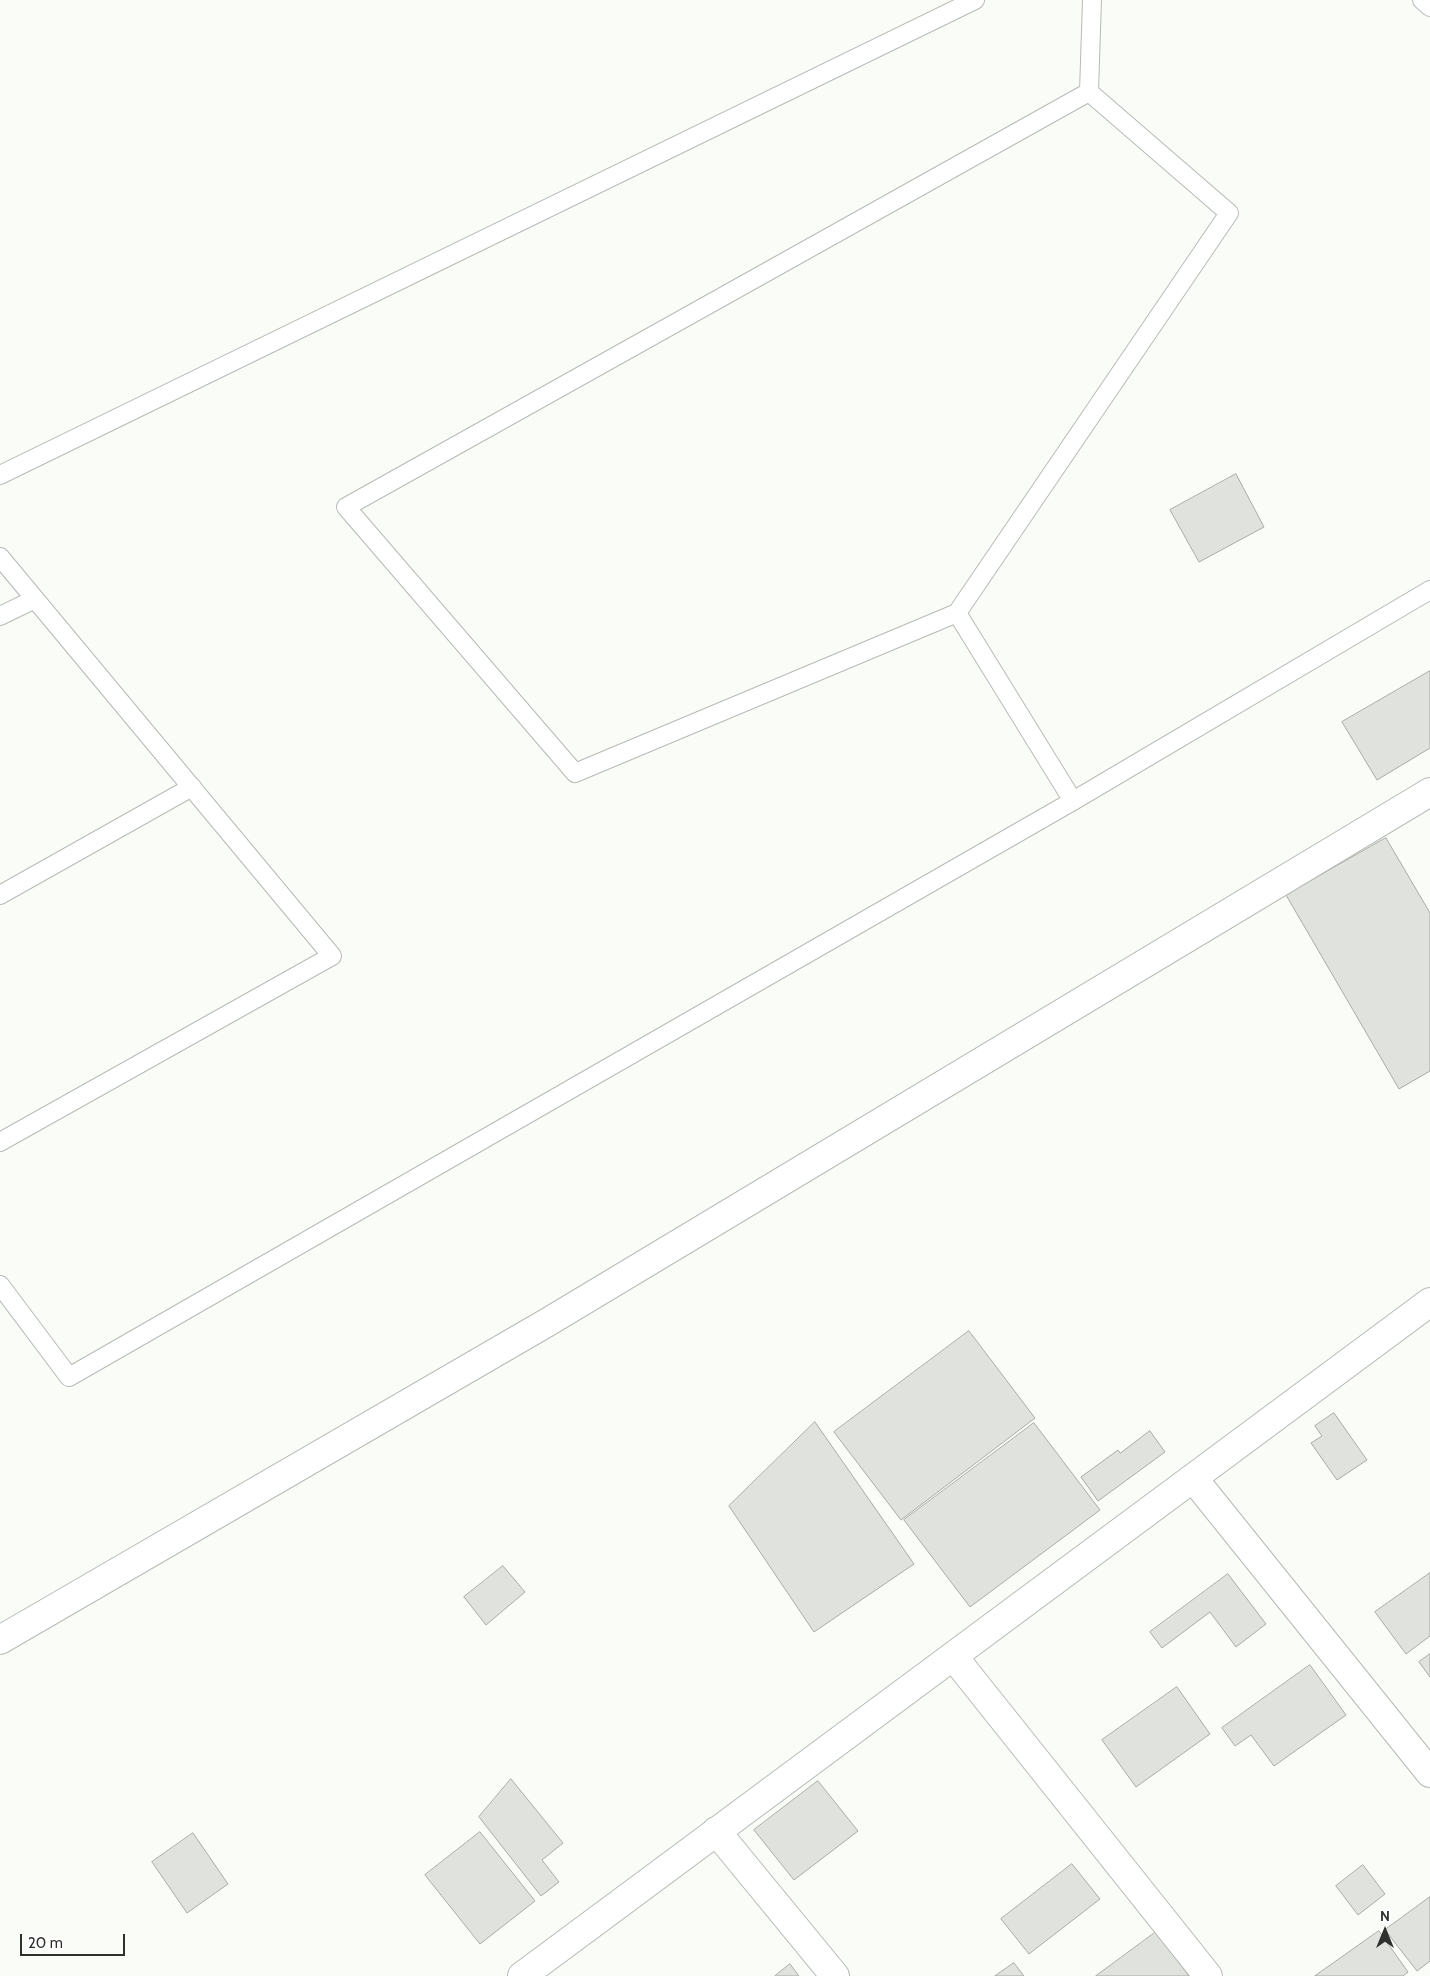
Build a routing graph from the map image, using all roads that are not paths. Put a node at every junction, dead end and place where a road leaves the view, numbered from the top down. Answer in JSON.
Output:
{"nodes":[{"id":1,"x":974,"y":0,"type":"edge"},
{"id":2,"x":1092,"y":0,"type":"edge"},
{"id":3,"x":1422,"y":0,"type":"edge"},
{"id":4,"x":1430,"y":8,"type":"edge"},
{"id":5,"x":1089,"y":92,"type":"junction"},
{"id":6,"x":0,"y":475,"type":"edge"},
{"id":7,"x":0,"y":557,"type":"edge"},
{"id":8,"x":1430,"y":590,"type":"edge"},
{"id":9,"x":34,"y":598,"type":"junction"},
{"id":10,"x":958,"y":613,"type":"junction"},
{"id":11,"x":0,"y":616,"type":"edge"},
{"id":12,"x":192,"y":787,"type":"junction"},
{"id":13,"x":1430,"y":792,"type":"edge"},
{"id":14,"x":1073,"y":801,"type":"junction"},
{"id":15,"x":0,"y":895,"type":"edge"},
{"id":16,"x":0,"y":1142,"type":"edge"},
{"id":17,"x":0,"y":1285,"type":"edge"},
{"id":18,"x":1426,"y":1312,"type":"edge"},
{"id":19,"x":1192,"y":1478,"type":"junction"},
{"id":20,"x":0,"y":1640,"type":"edge"},
{"id":21,"x":953,"y":1656,"type":"junction"},
{"id":22,"x":1430,"y":1773,"type":"edge"},
{"id":23,"x":716,"y":1831,"type":"junction"},
{"id":24,"x":522,"y":1976,"type":"edge"},
{"id":25,"x":835,"y":1976,"type":"edge"},
{"id":26,"x":1208,"y":1976,"type":"edge"}],
"edges":[{"from":1,"to":6,"type":"lane"},
{"from":2,"to":5,"type":"lane"},
{"from":3,"to":4,"type":"lane"},
{"from":5,"to":10,"type":"lane"},
{"from":5,"to":10,"type":"lane"},
{"from":7,"to":9,"type":"lane"},
{"from":8,"to":14,"type":"lane"},
{"from":9,"to":11,"type":"lane"},
{"from":9,"to":12,"type":"lane"},
{"from":10,"to":14,"type":"lane"},
{"from":12,"to":15,"type":"lane"},
{"from":12,"to":16,"type":"lane"},
{"from":13,"to":20,"type":"street"},
{"from":14,"to":17,"type":"lane"},
{"from":18,"to":19,"type":"street"},
{"from":19,"to":21,"type":"street"},
{"from":19,"to":22,"type":"street"},
{"from":21,"to":23,"type":"street"},
{"from":21,"to":26,"type":"street"},
{"from":23,"to":24,"type":"street"},
{"from":23,"to":25,"type":"street"}]}
